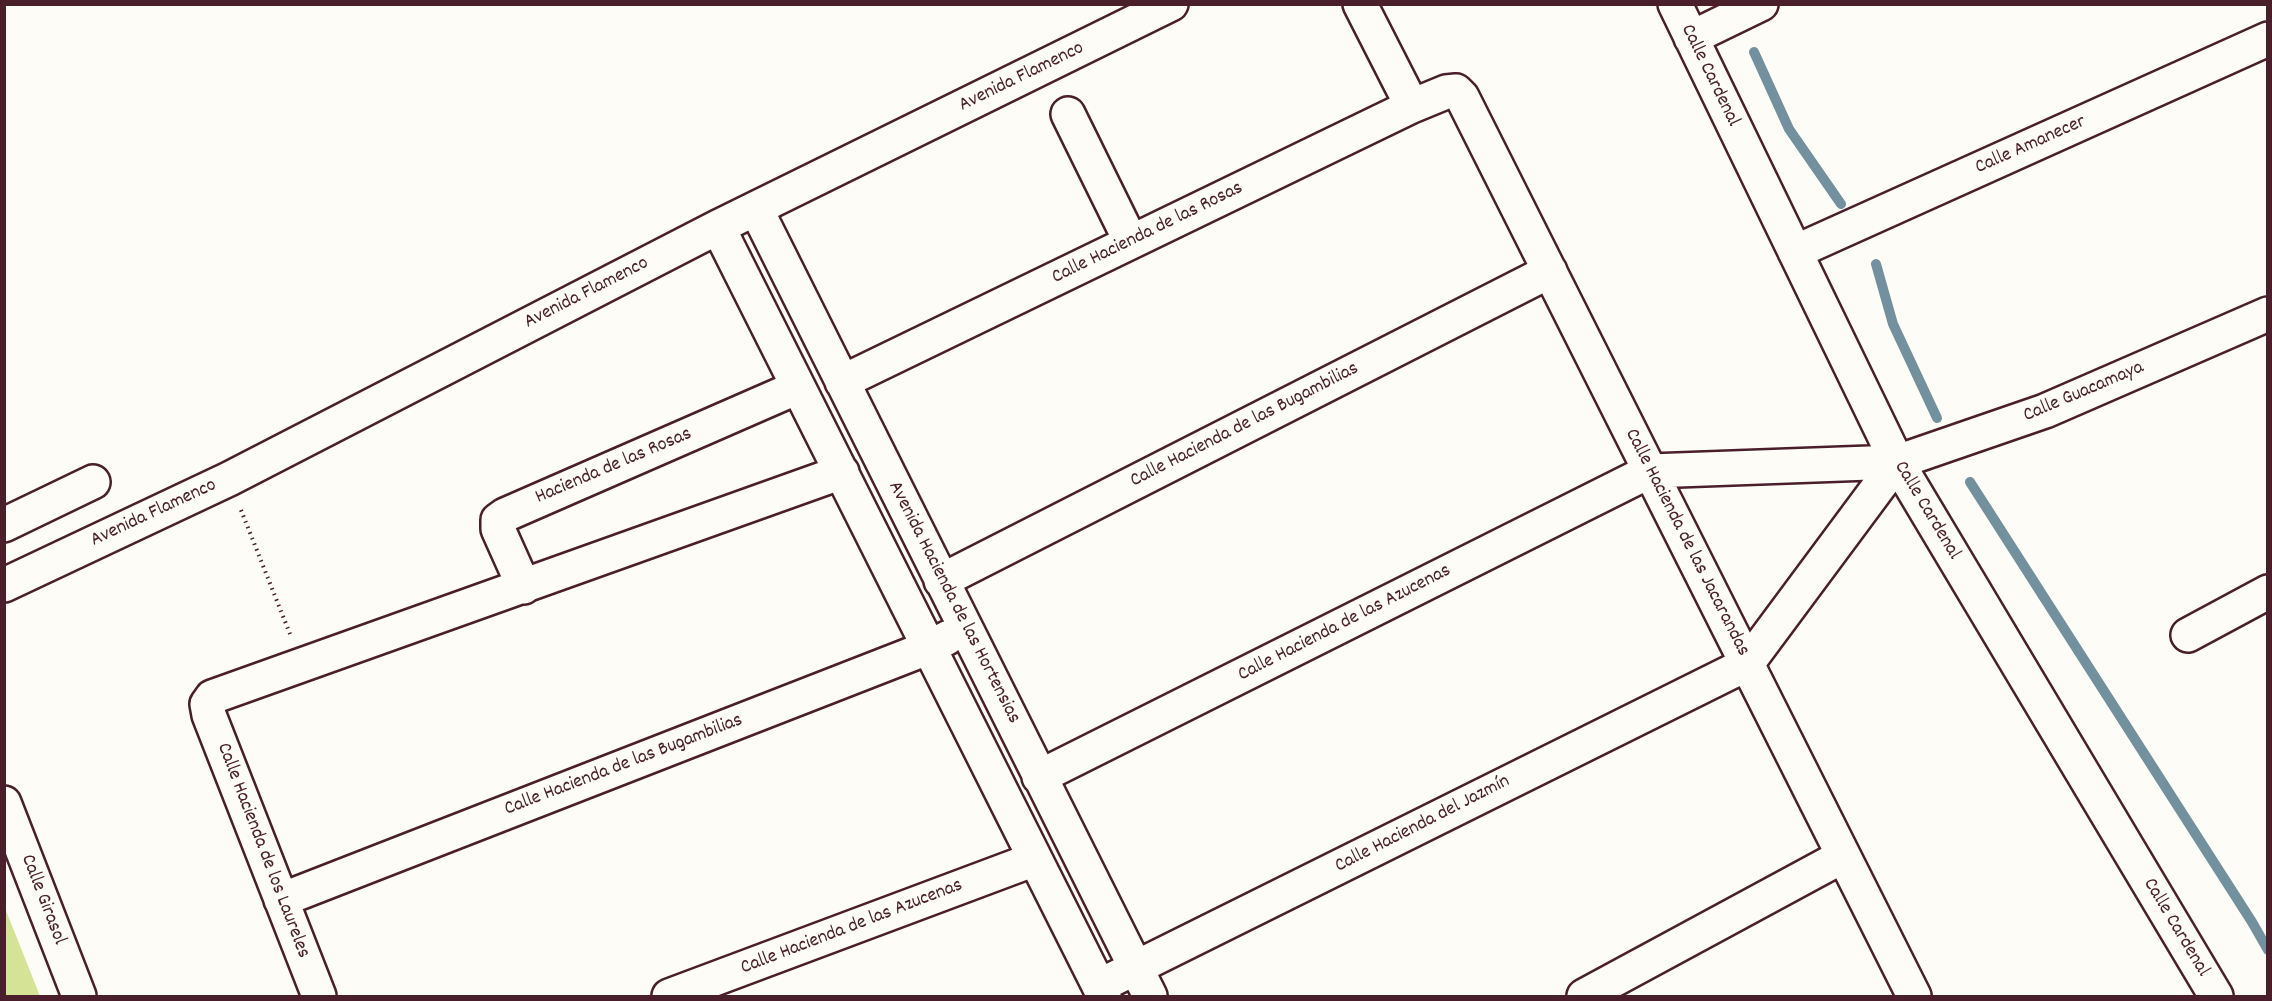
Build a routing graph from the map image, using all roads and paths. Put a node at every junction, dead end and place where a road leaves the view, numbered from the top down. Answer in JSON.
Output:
{"nodes":[{"id":1,"x":1171,"y":4,"type":"edge"},
{"id":2,"x":1360,"y":4,"type":"edge"},
{"id":3,"x":1675,"y":4,"type":"edge"},
{"id":4,"x":1761,"y":4,"type":"edge"},
{"id":5,"x":1690,"y":38,"type":"junction"},
{"id":6,"x":2268,"y":39,"type":"edge"},
{"id":7,"x":1456,"y":91,"type":"joint"},
{"id":8,"x":1412,"y":106,"type":"junction"},
{"id":9,"x":1068,"y":114,"type":"dead end"},
{"id":10,"x":756,"y":209,"type":"junction"},
{"id":11,"x":718,"y":227,"type":"junction"},
{"id":12,"x":1131,"y":242,"type":"junction"},
{"id":13,"x":1795,"y":252,"type":"junction"},
{"id":14,"x":1550,"y":271,"type":"junction"},
{"id":15,"x":2268,"y":314,"type":"edge"},
{"id":16,"x":842,"y":382,"type":"junction"},
{"id":17,"x":798,"y":387,"type":"junction"},
{"id":18,"x":1897,"y":462,"type":"junction"},
{"id":19,"x":1650,"y":471,"type":"junction"},
{"id":20,"x":842,"y":472,"type":"junction"},
{"id":21,"x":229,"y":479,"type":"junction"},
{"id":22,"x":93,"y":482,"type":"dead end"},
{"id":23,"x":4,"y":525,"type":"edge"},
{"id":24,"x":941,"y":581,"type":"junction"},
{"id":25,"x":4,"y":585,"type":"edge"},
{"id":26,"x":524,"y":587,"type":"junction"},
{"id":27,"x":2268,"y":592,"type":"edge"},
{"id":28,"x":965,"y":628,"type":"junction"},
{"id":29,"x":2188,"y":635,"type":"dead end"},
{"id":30,"x":930,"y":647,"type":"junction"},
{"id":31,"x":302,"y":664,"type":"junction"},
{"id":32,"x":1747,"y":664,"type":"junction"},
{"id":33,"x":1039,"y":777,"type":"junction"},
{"id":34,"x":8,"y":821,"type":"edge"},
{"id":35,"x":1843,"y":856,"type":"junction"},
{"id":36,"x":1035,"y":859,"type":"junction"},
{"id":37,"x":281,"y":900,"type":"junction"},
{"id":38,"x":1143,"y":983,"type":"edge"},
{"id":39,"x":1102,"y":991,"type":"edge"},
{"id":40,"x":79,"y":996,"type":"edge"},
{"id":41,"x":319,"y":996,"type":"edge"},
{"id":42,"x":669,"y":996,"type":"edge"},
{"id":43,"x":1584,"y":996,"type":"edge"},
{"id":44,"x":1914,"y":996,"type":"edge"},
{"id":45,"x":2216,"y":996,"type":"edge"}],
"edges":[{"from":1,"to":10,"type":"street","name":"Avenida Flamenco"},
{"from":2,"to":8,"type":"street"},
{"from":3,"to":5,"type":"street","name":"Calle Cardenal"},
{"from":4,"to":5,"type":"street"},
{"from":5,"to":13,"type":"street","name":"Calle Cardenal"},
{"from":6,"to":13,"type":"street","name":"Calle Amanecer"},
{"from":7,"to":8,"type":"street","name":"Calle Hacienda de las Rosas"},
{"from":7,"to":14,"type":"street","name":"Calle Hacienda de las Jacarandas"},
{"from":8,"to":12,"type":"street","name":"Calle Hacienda de las Rosas"},
{"from":9,"to":12,"type":"street"},
{"from":10,"to":11,"type":"street","name":"Avenida Flamenco"},
{"from":10,"to":16,"type":"street","name":"Avenida Hacienda de las Hortensias"},
{"from":11,"to":17,"type":"street","name":"Avenida Hacienda de las Hortensias"},
{"from":11,"to":21,"type":"street","name":"Avenida Flamenco"},
{"from":12,"to":16,"type":"street","name":"Calle Hacienda de las Rosas"},
{"from":13,"to":18,"type":"street","name":"Calle Cardenal"},
{"from":14,"to":19,"type":"street","name":"Calle Hacienda de las Jacarandas"},
{"from":14,"to":24,"type":"street","name":"Calle Hacienda de las Bugambilias"},
{"from":15,"to":18,"type":"street","name":"Calle Guacamaya"},
{"from":16,"to":24,"type":"street","name":"Avenida Hacienda de las Hortensias"},
{"from":17,"to":20,"type":"street","name":"Avenida Hacienda de las Hortensias"},
{"from":17,"to":26,"type":"street","name":"Hacienda de las Rosas"},
{"from":18,"to":19,"type":"street","name":"Calle Guacamaya"},
{"from":18,"to":32,"type":"street"},
{"from":18,"to":45,"type":"street","name":"Calle Cardenal"},
{"from":19,"to":32,"type":"street","name":"Calle Hacienda de las Jacarandas"},
{"from":19,"to":33,"type":"street","name":"Calle Hacienda de las Azucenas"},
{"from":20,"to":26,"type":"street"},
{"from":20,"to":30,"type":"street","name":"Avenida Hacienda de las Hortensias"},
{"from":21,"to":25,"type":"street","name":"Avenida Flamenco"},
{"from":21,"to":31,"type":"path"},
{"from":22,"to":23,"type":"street"},
{"from":24,"to":28,"type":"street","name":"Avenida Hacienda de las Hortensias"},
{"from":26,"to":31,"type":"street"},
{"from":27,"to":29,"type":"street"},
{"from":28,"to":30,"type":"street","name":"Calle Hacienda de las Bugambilias"},
{"from":28,"to":33,"type":"street","name":"Avenida Hacienda de las Hortensias"},
{"from":30,"to":36,"type":"street","name":"Avenida Hacienda de las Hortensias"},
{"from":30,"to":37,"type":"street","name":"Calle Hacienda de las Bugambilias"},
{"from":31,"to":37,"type":"street","name":"Calle Hacienda de los Laureles"},
{"from":32,"to":35,"type":"street","name":"Calle Hacienda de las Jacarandas"},
{"from":32,"to":38,"type":"street","name":"Calle Hacienda del Jazmín"},
{"from":33,"to":38,"type":"street","name":"Avenida Hacienda de las Hortensias"},
{"from":34,"to":40,"type":"street","name":"Calle Girasol"},
{"from":35,"to":43,"type":"street"},
{"from":35,"to":44,"type":"street","name":"Calle Hacienda de las Jacarandas"},
{"from":36,"to":39,"type":"street","name":"Avenida Hacienda de las Hortensias"},
{"from":36,"to":42,"type":"street","name":"Calle Hacienda de las Azucenas"},
{"from":37,"to":41,"type":"street","name":"Calle Hacienda de los Laureles"},
{"from":38,"to":39,"type":"street","name":"Calle Hacienda del Jazmín"}]}
